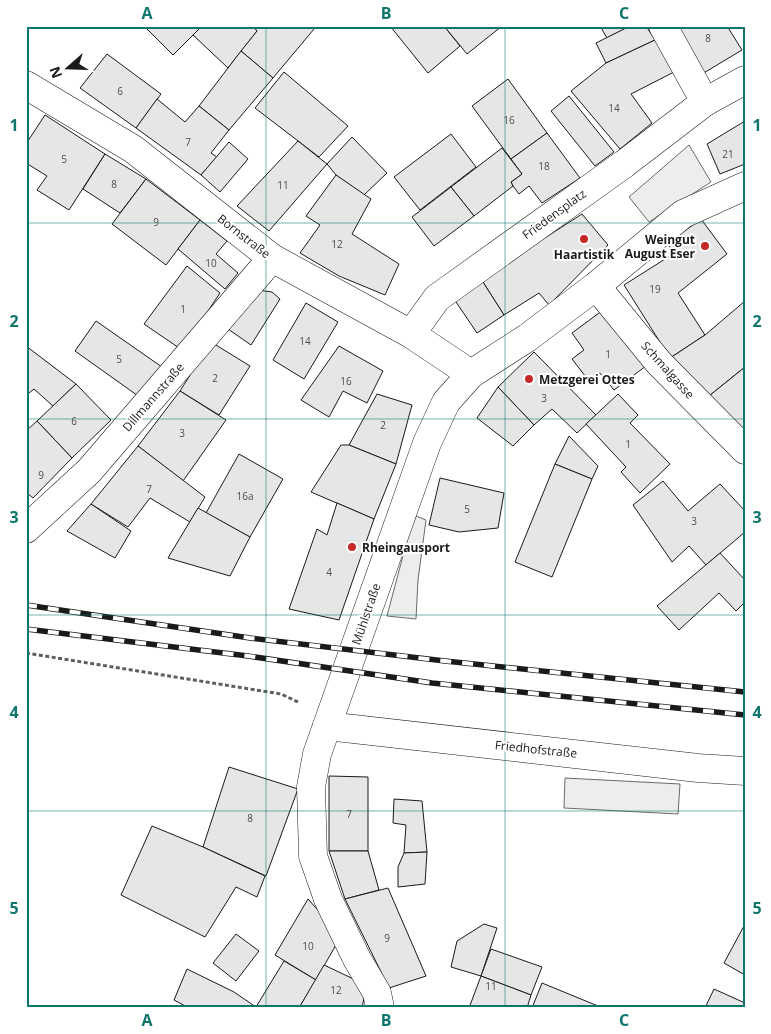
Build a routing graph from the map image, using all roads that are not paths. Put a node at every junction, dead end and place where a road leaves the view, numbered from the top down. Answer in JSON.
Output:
{"nodes":[{"id":1,"x":663,"y":26,"type":"edge"},
{"id":2,"x":745,"y":80,"type":"edge"},
{"id":3,"x":26,"y":85,"type":"edge"},
{"id":4,"x":705,"y":102,"type":"junction"},
{"id":5,"x":745,"y":186,"type":"edge"},
{"id":6,"x":272,"y":258,"type":"junction"},
{"id":7,"x":596,"y":286,"type":"junction"},
{"id":8,"x":411,"y":334,"type":"junction"},
{"id":9,"x":472,"y":374,"type":"junction"},
{"id":10,"x":745,"y":450,"type":"edge"},
{"id":11,"x":26,"y":529,"type":"edge"},
{"id":12,"x":327,"y":726,"type":"junction"},
{"id":13,"x":745,"y":771,"type":"edge"},
{"id":14,"x":380,"y":1008,"type":"edge"}],
"edges":[{"from":1,"to":4,"type":"street"},
{"from":2,"to":4,"type":"street","name":"Friedensplatz"},
{"from":3,"to":6,"type":"street","name":"Bornstraße"},
{"from":4,"to":8,"type":"street","name":"Friedensplatz"},
{"from":5,"to":7,"type":"street"},
{"from":6,"to":8,"type":"street","name":"Bornstraße"},
{"from":6,"to":11,"type":"street","name":"Dillmannstraße"},
{"from":7,"to":9,"type":"street","name":"Mühlstraße"},
{"from":7,"to":10,"type":"street","name":"Schmalgasse"},
{"from":8,"to":9,"type":"street","name":"Bornstraße"},
{"from":9,"to":12,"type":"street","name":"Mühlstraße"},
{"from":12,"to":13,"type":"street","name":"Friedhofstraße"},
{"from":12,"to":14,"type":"street","name":"Mühlstraße"}]}
